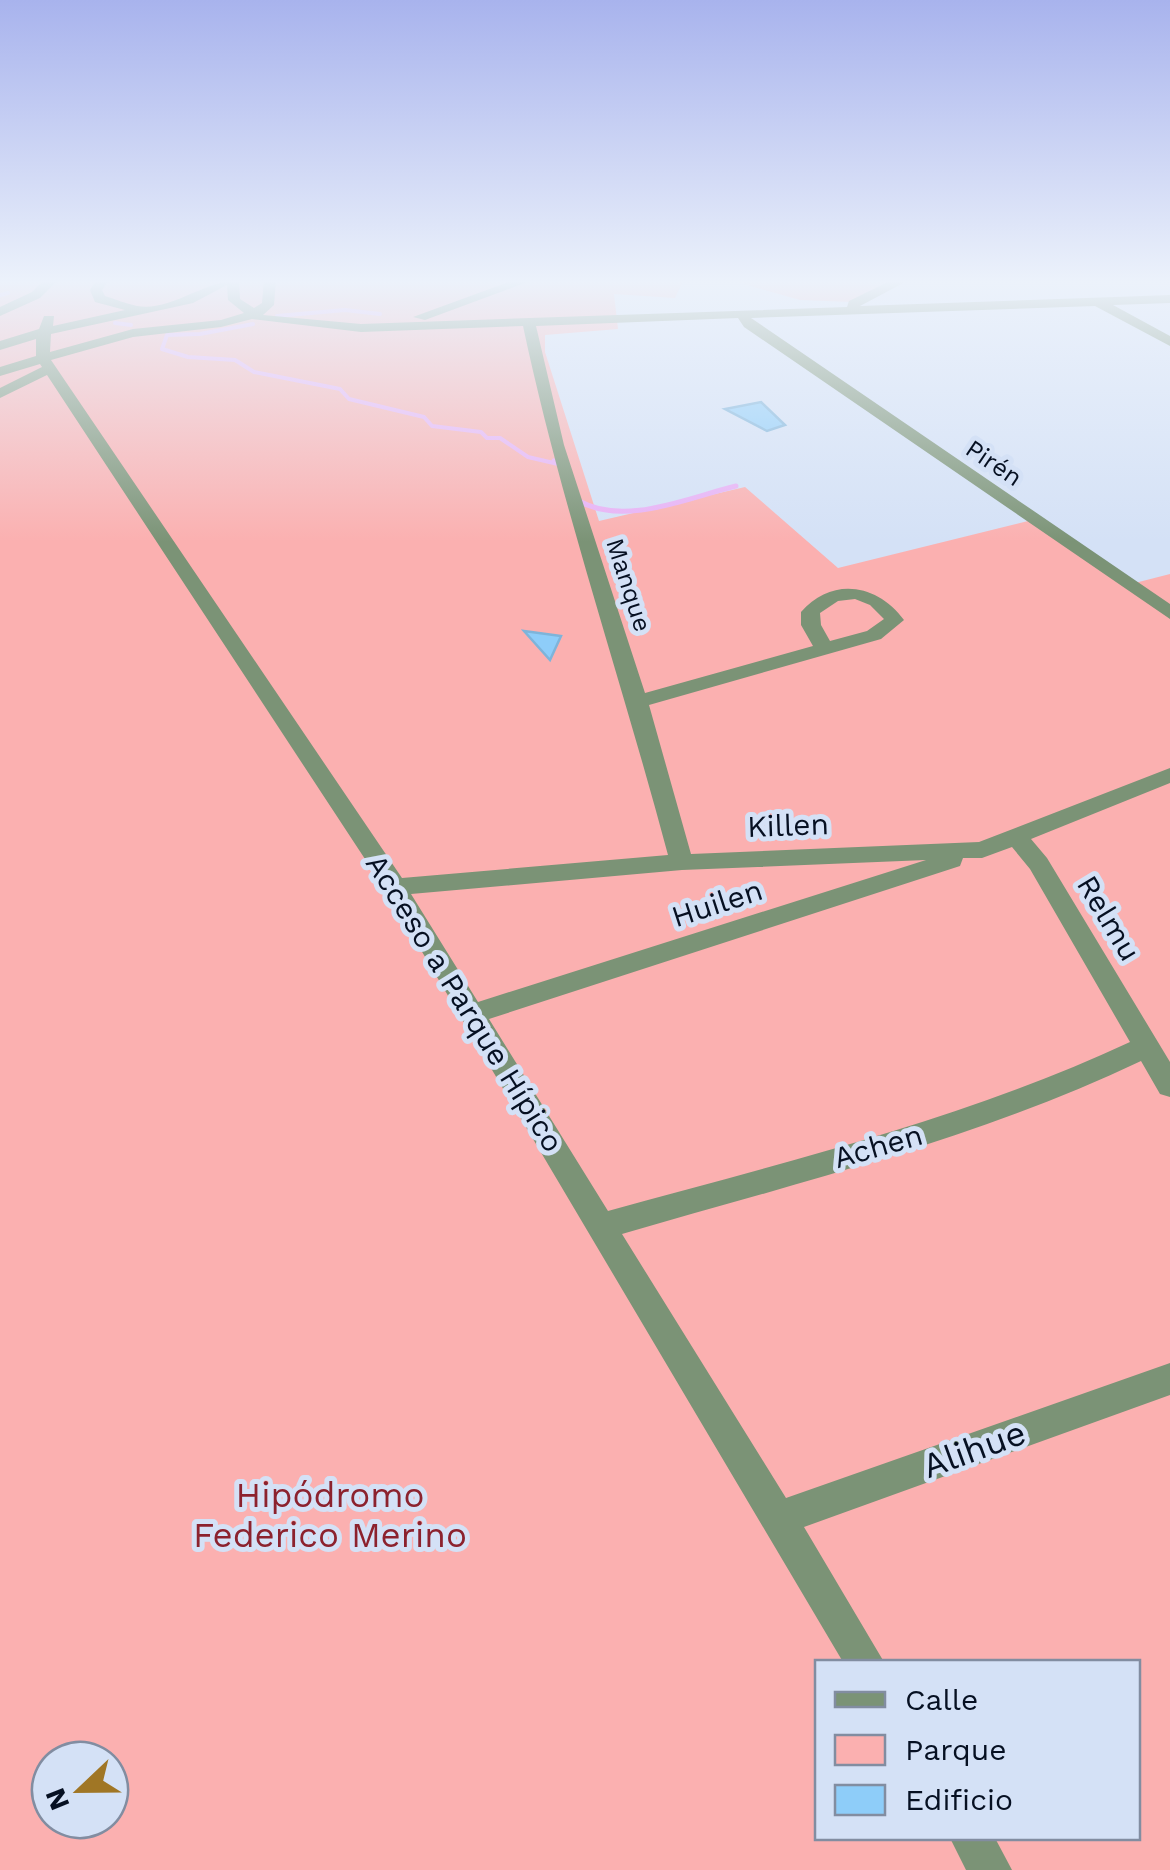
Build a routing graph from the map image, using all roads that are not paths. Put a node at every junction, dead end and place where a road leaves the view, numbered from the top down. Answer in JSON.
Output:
{"nodes":[{"id":1,"x":24,"y":367,"type":"edge"},
{"id":2,"x":68,"y":367,"type":"edge"},
{"id":3,"x":539,"y":367,"type":"edge"},
{"id":4,"x":810,"y":367,"type":"edge"},
{"id":5,"x":0,"y":394,"type":"edge"},
{"id":6,"x":1170,"y":613,"type":"edge"},
{"id":7,"x":824,"y":648,"type":"dead end"},
{"id":8,"x":638,"y":702,"type":"junction"},
{"id":9,"x":1170,"y":774,"type":"edge"},
{"id":10,"x":1017,"y":838,"type":"junction"},
{"id":11,"x":982,"y":850,"type":"junction"},
{"id":12,"x":682,"y":862,"type":"junction"},
{"id":13,"x":395,"y":886,"type":"junction"},
{"id":14,"x":472,"y":1014,"type":"junction"},
{"id":15,"x":1147,"y":1046,"type":"junction"},
{"id":16,"x":1170,"y":1086,"type":"edge"},
{"id":17,"x":602,"y":1226,"type":"junction"},
{"id":18,"x":1170,"y":1379,"type":"edge"},
{"id":19,"x":778,"y":1519,"type":"junction"},
{"id":20,"x":864,"y":1660,"type":"edge"},
{"id":21,"x":973,"y":1840,"type":"edge"},
{"id":22,"x":991,"y":1870,"type":"edge"}],
"edges":[{"from":1,"to":5,"type":"street"},
{"from":2,"to":13,"type":"street","name":"Acceso a Parque Hípico"},
{"from":3,"to":8,"type":"street","name":"Manque"},
{"from":4,"to":6,"type":"street","name":"Pirén"},
{"from":7,"to":8,"type":"street"},
{"from":8,"to":12,"type":"street","name":"Manque"},
{"from":9,"to":10,"type":"street","name":"Killen"},
{"from":10,"to":11,"type":"street","name":"Killen"},
{"from":10,"to":15,"type":"street","name":"Relmu"},
{"from":11,"to":12,"type":"street","name":"Killen"},
{"from":11,"to":14,"type":"street","name":"Huilen"},
{"from":12,"to":13,"type":"street","name":"Killen"},
{"from":13,"to":14,"type":"street","name":"Acceso a Parque Hípico"},
{"from":14,"to":17,"type":"street","name":"Acceso a Parque Hípico"},
{"from":15,"to":16,"type":"street","name":"Relmu"},
{"from":15,"to":17,"type":"street","name":"Achen"},
{"from":17,"to":19,"type":"street","name":"Acceso a Parque Hípico"},
{"from":18,"to":19,"type":"street","name":"Alihue"},
{"from":19,"to":20,"type":"street","name":"Acceso a Parque Hípico"},
{"from":21,"to":22,"type":"street"}]}
